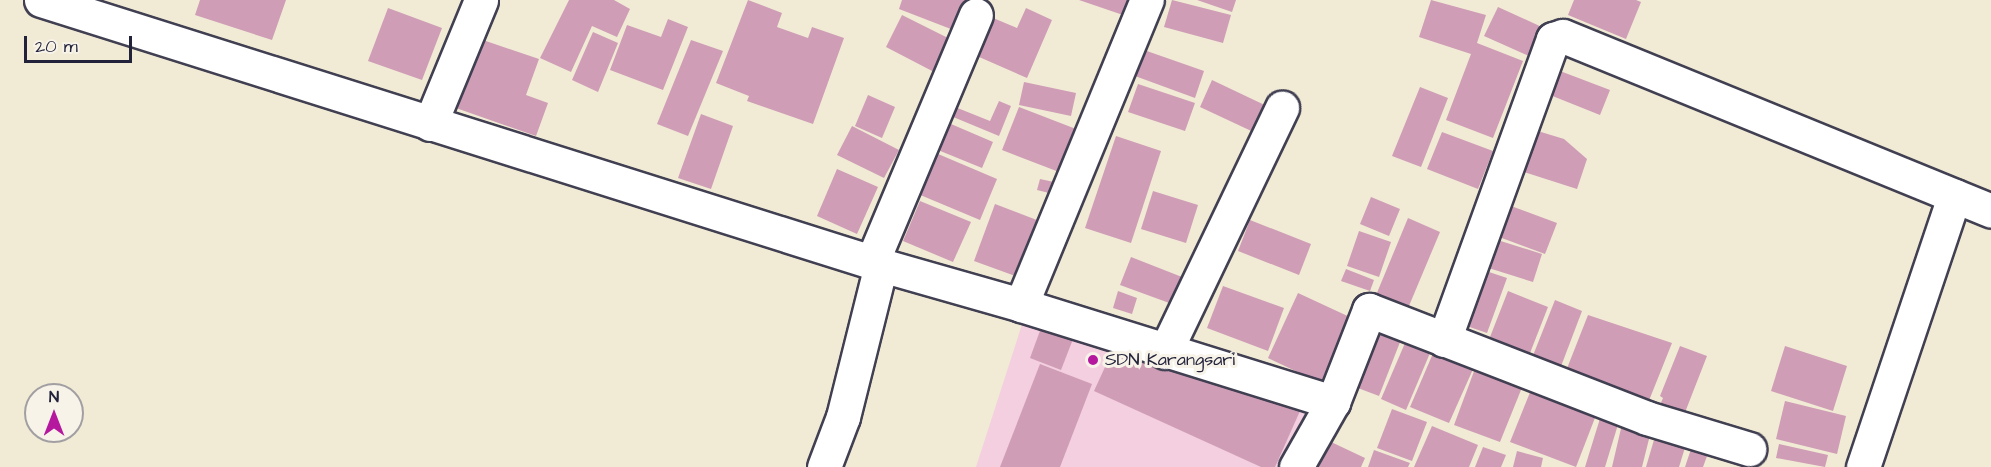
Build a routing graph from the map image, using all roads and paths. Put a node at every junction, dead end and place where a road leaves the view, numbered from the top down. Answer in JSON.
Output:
{"nodes":[{"id":1,"x":41,"y":0,"type":"edge"},
{"id":2,"x":481,"y":0,"type":"edge"},
{"id":3,"x":1147,"y":0,"type":"edge"},
{"id":4,"x":976,"y":15,"type":"dead end"},
{"id":5,"x":1282,"y":108,"type":"dead end"},
{"id":6,"x":430,"y":124,"type":"junction"},
{"id":7,"x":1954,"y":196,"type":"junction"},
{"id":8,"x":1991,"y":211,"type":"edge"},
{"id":9,"x":877,"y":264,"type":"junction"},
{"id":10,"x":1021,"y":305,"type":"junction"},
{"id":11,"x":1444,"y":340,"type":"junction"},
{"id":12,"x":1165,"y":352,"type":"junction"},
{"id":13,"x":1332,"y":402,"type":"junction"},
{"id":14,"x":1749,"y":449,"type":"dead end"},
{"id":15,"x":824,"y":467,"type":"edge"},
{"id":16,"x":1296,"y":467,"type":"edge"},
{"id":17,"x":1863,"y":467,"type":"edge"}],
"edges":[{"from":1,"to":6,"type":"street"},
{"from":2,"to":6,"type":"street"},
{"from":3,"to":10,"type":"street"},
{"from":4,"to":9,"type":"street"},
{"from":5,"to":12,"type":"street"},
{"from":6,"to":9,"type":"street"},
{"from":7,"to":8,"type":"street"},
{"from":7,"to":11,"type":"street"},
{"from":7,"to":17,"type":"street"},
{"from":9,"to":10,"type":"street"},
{"from":9,"to":15,"type":"street"},
{"from":10,"to":12,"type":"street"},
{"from":11,"to":13,"type":"street"},
{"from":11,"to":14,"type":"street"},
{"from":12,"to":13,"type":"street"},
{"from":13,"to":16,"type":"street"}]}
